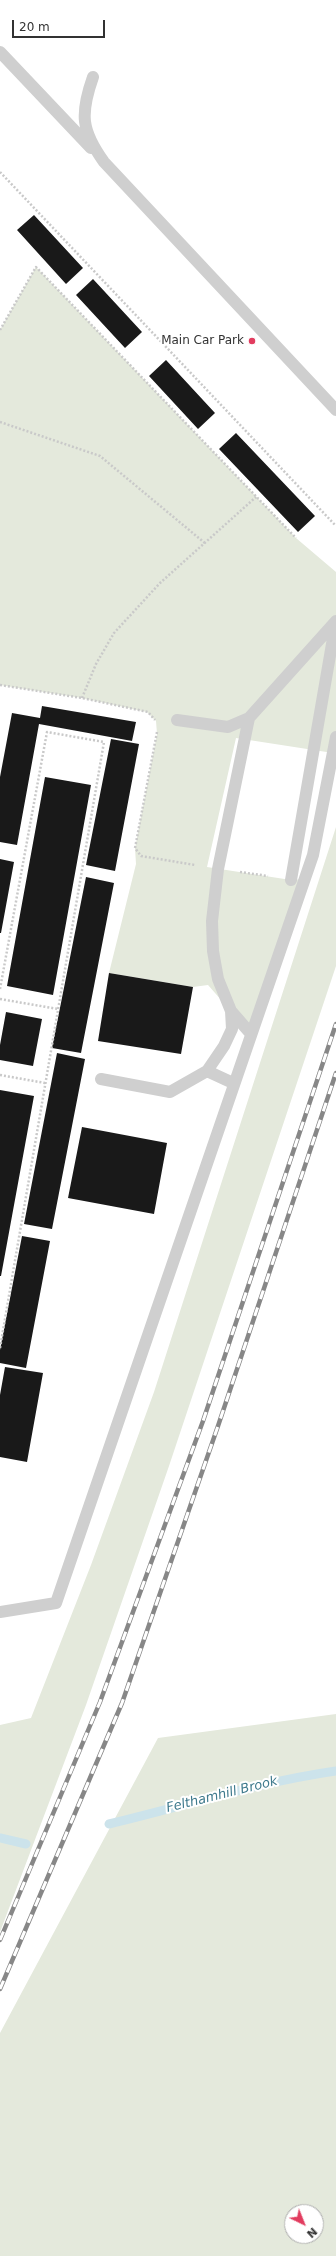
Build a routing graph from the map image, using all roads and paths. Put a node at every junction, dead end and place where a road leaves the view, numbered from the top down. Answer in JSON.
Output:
{"nodes":[{"id":1,"x":0,"y":52,"type":"edge"},
{"id":2,"x":93,"y":77,"type":"dead end"},
{"id":3,"x":104,"y":162,"type":"junction"},
{"id":4,"x":0,"y":172,"type":"edge"},
{"id":5,"x":0,"y":330,"type":"edge"},
{"id":6,"x":336,"y":410,"type":"edge"},
{"id":7,"x":0,"y":422,"type":"edge"},
{"id":8,"x":256,"y":497,"type":"junction"},
{"id":9,"x":336,"y":526,"type":"edge"},
{"id":10,"x":296,"y":538,"type":"dead end"},
{"id":11,"x":206,"y":544,"type":"junction"},
{"id":12,"x":0,"y":685,"type":"edge"},
{"id":13,"x":82,"y":698,"type":"junction"},
{"id":14,"x":250,"y":718,"type":"junction"},
{"id":15,"x":177,"y":720,"type":"dead end"},
{"id":16,"x":336,"y":737,"type":"edge"},
{"id":17,"x":218,"y":869,"type":"junction"},
{"id":18,"x":291,"y":880,"type":"joint"},
{"id":19,"x":0,"y":989,"type":"edge"},
{"id":20,"x":0,"y":999,"type":"edge"},
{"id":21,"x":58,"y":1009,"type":"junction"},
{"id":22,"x":231,"y":1011,"type":"junction"},
{"id":23,"x":251,"y":1034,"type":"junction"},
{"id":24,"x":208,"y":1071,"type":"junction"},
{"id":25,"x":0,"y":1075,"type":"edge"},
{"id":26,"x":101,"y":1079,"type":"dead end"},
{"id":27,"x":45,"y":1083,"type":"junction"},
{"id":28,"x":233,"y":1083,"type":"junction"},
{"id":29,"x":0,"y":1348,"type":"edge"},
{"id":30,"x":0,"y":1612,"type":"edge"}],
"edges":[{"from":1,"to":3,"type":"lane"},
{"from":2,"to":3,"type":"lane"},
{"from":3,"to":6,"type":"lane"},
{"from":4,"to":9,"type":"path"},
{"from":5,"to":8,"type":"path"},
{"from":7,"to":11,"type":"path"},
{"from":8,"to":10,"type":"path"},
{"from":8,"to":11,"type":"path"},
{"from":11,"to":13,"type":"path"},
{"from":12,"to":13,"type":"path"},
{"from":13,"to":17,"type":"path"},
{"from":14,"to":15,"type":"lane"},
{"from":14,"to":17,"type":"lane"},
{"from":14,"to":18,"type":"lane"},
{"from":16,"to":23,"type":"lane"},
{"from":17,"to":18,"type":"path"},
{"from":17,"to":22,"type":"lane"},
{"from":19,"to":21,"type":"path"},
{"from":20,"to":21,"type":"path"},
{"from":21,"to":27,"type":"path"},
{"from":22,"to":23,"type":"lane"},
{"from":22,"to":24,"type":"lane"},
{"from":23,"to":28,"type":"lane"},
{"from":24,"to":26,"type":"lane"},
{"from":24,"to":28,"type":"lane"},
{"from":25,"to":27,"type":"path"},
{"from":27,"to":29,"type":"path"},
{"from":28,"to":30,"type":"lane"}]}
